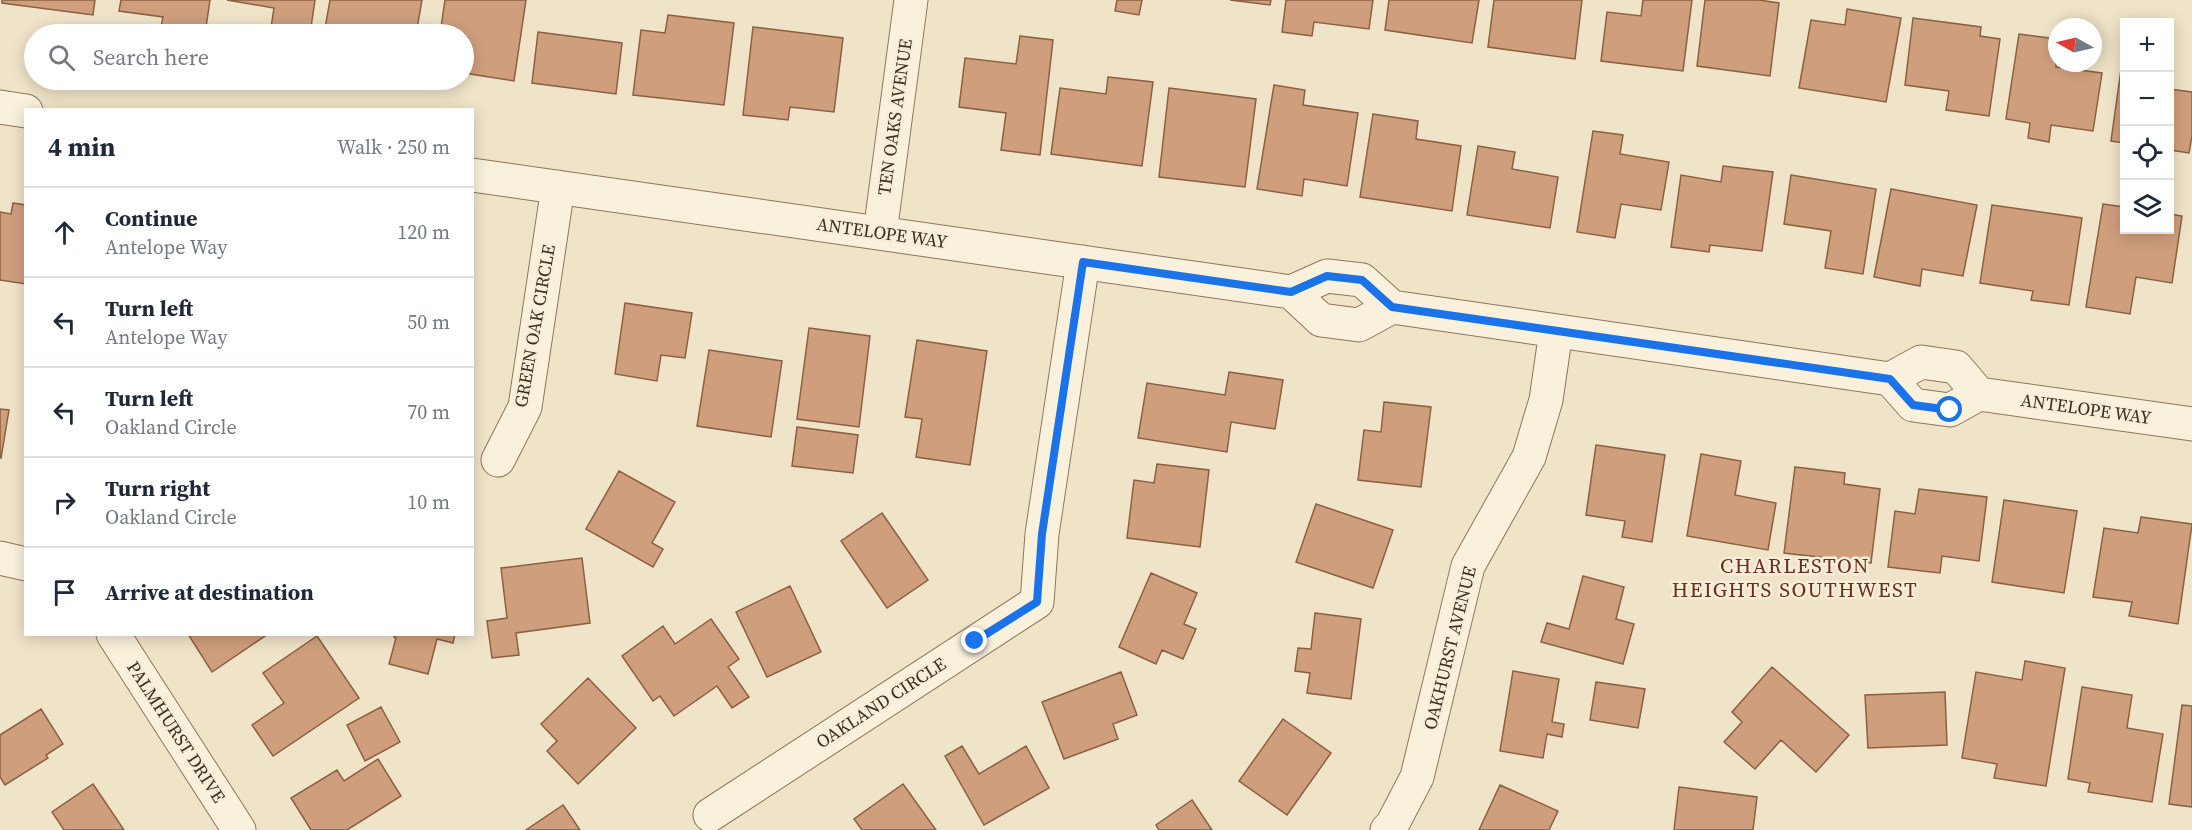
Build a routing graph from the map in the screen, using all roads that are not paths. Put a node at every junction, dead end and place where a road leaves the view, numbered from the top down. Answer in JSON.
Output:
{"nodes":[{"id":1,"x":911,"y":0,"type":"edge"},
{"id":2,"x":0,"y":107,"type":"edge"},
{"id":3,"x":24,"y":111,"type":"edge"},
{"id":4,"x":474,"y":175,"type":"edge"},
{"id":5,"x":558,"y":187,"type":"junction"},
{"id":6,"x":880,"y":233,"type":"junction"},
{"id":7,"x":1083,"y":262,"type":"junction"},
{"id":8,"x":1291,"y":292,"type":"junction"},
{"id":9,"x":1392,"y":307,"type":"junction"},
{"id":10,"x":1556,"y":331,"type":"junction"},
{"id":11,"x":1890,"y":379,"type":"junction"},
{"id":12,"x":1979,"y":394,"type":"junction"},
{"id":13,"x":2192,"y":424,"type":"edge"},
{"id":14,"x":498,"y":460,"type":"dead end"},
{"id":15,"x":0,"y":558,"type":"edge"},
{"id":16,"x":24,"y":564,"type":"edge"},
{"id":17,"x":114,"y":636,"type":"edge"},
{"id":18,"x":710,"y":815,"type":"dead end"},
{"id":19,"x":239,"y":830,"type":"edge"},
{"id":20,"x":1387,"y":830,"type":"edge"}],
"edges":[{"from":1,"to":6,"type":"street","name":"TEN OAKS AVENUE"},
{"from":2,"to":3,"type":"street"},
{"from":4,"to":5,"type":"street","name":"ANTELOPE WAY"},
{"from":5,"to":6,"type":"street","name":"ANTELOPE WAY"},
{"from":5,"to":14,"type":"street","name":"GREEN OAK CIRCLE"},
{"from":6,"to":7,"type":"street","name":"ANTELOPE WAY"},
{"from":7,"to":8,"type":"street","name":"ANTELOPE WAY"},
{"from":7,"to":18,"type":"street","name":"OAKLAND CIRCLE"},
{"from":8,"to":9,"type":"street"},
{"from":8,"to":9,"type":"street"},
{"from":9,"to":10,"type":"street"},
{"from":10,"to":11,"type":"street"},
{"from":10,"to":20,"type":"street","name":"OAKHURST AVENUE"},
{"from":11,"to":12,"type":"street"},
{"from":11,"to":12,"type":"street"},
{"from":12,"to":13,"type":"street","name":"ANTELOPE WAY"},
{"from":15,"to":16,"type":"street"},
{"from":17,"to":19,"type":"street","name":"PALMHURST DRIVE"}]}
